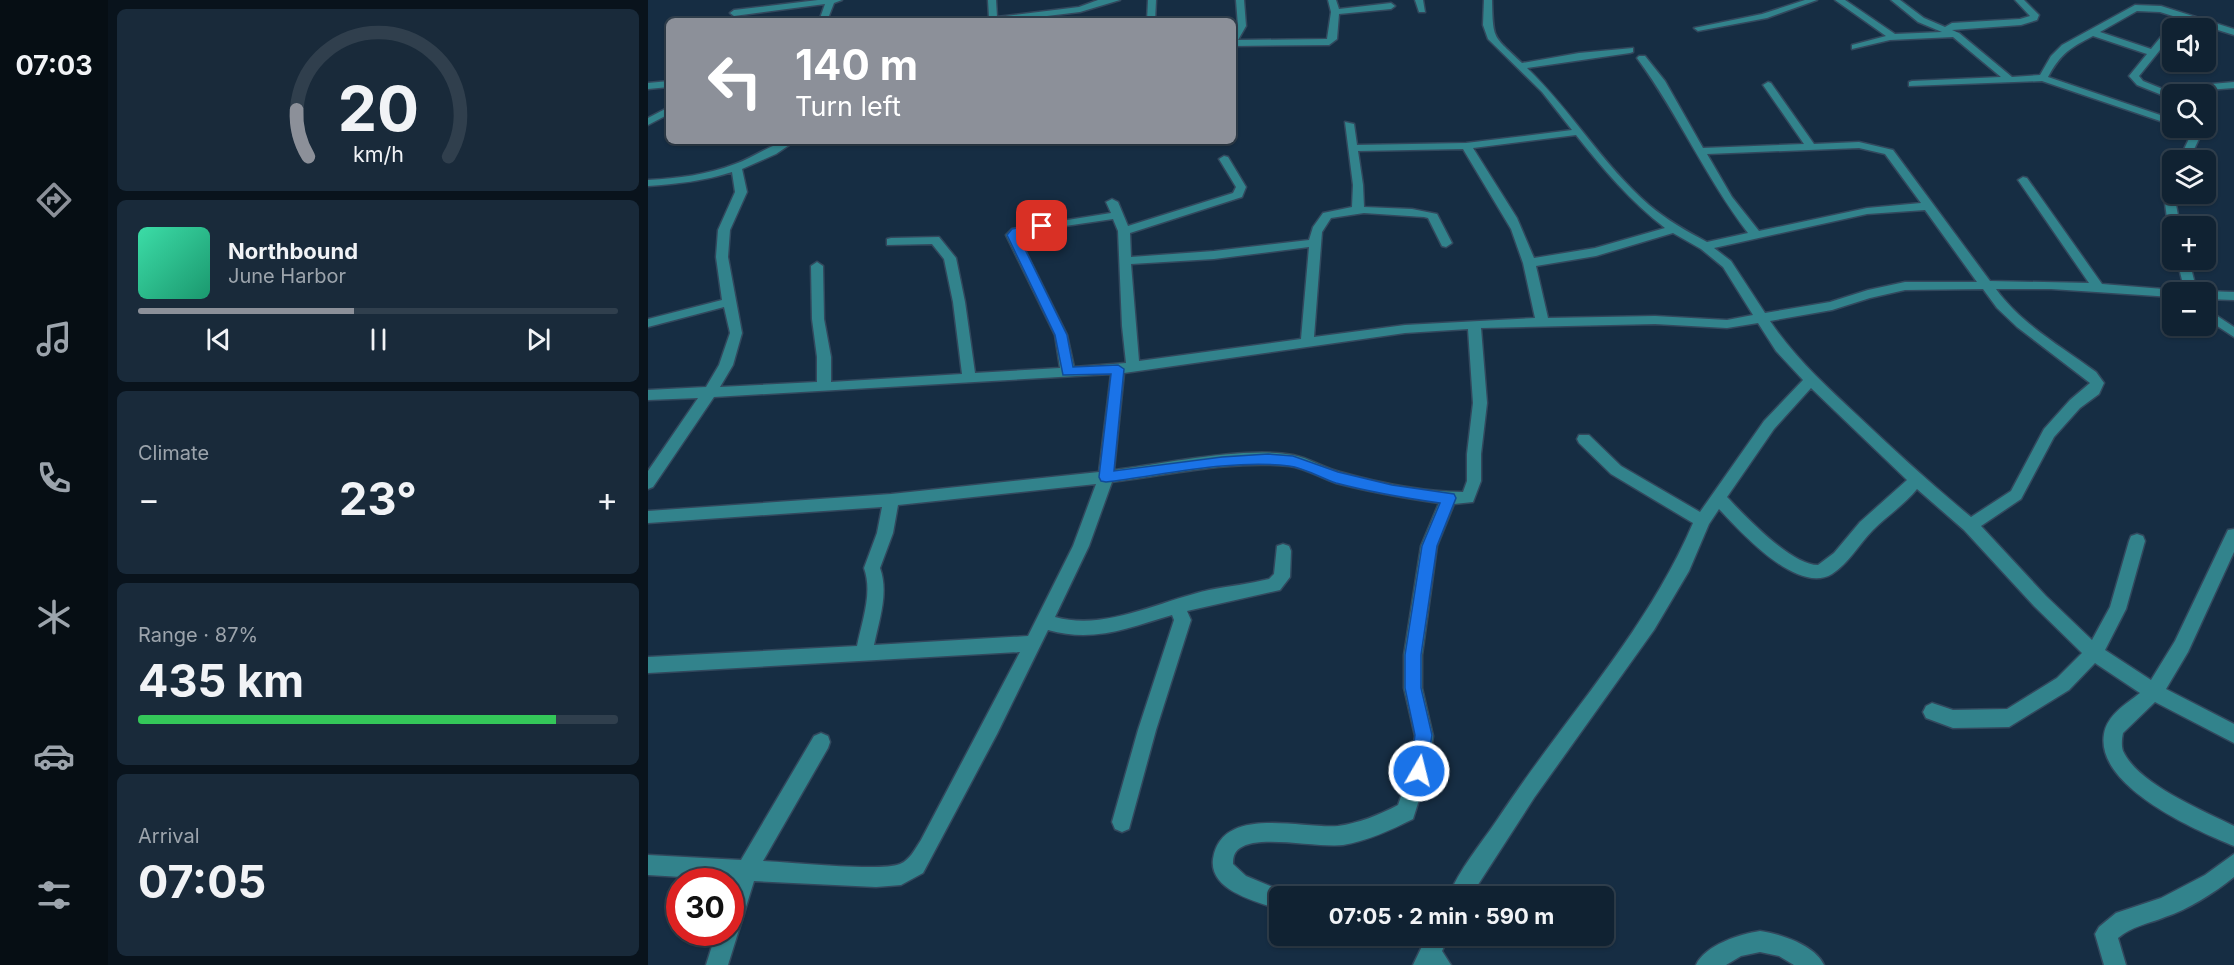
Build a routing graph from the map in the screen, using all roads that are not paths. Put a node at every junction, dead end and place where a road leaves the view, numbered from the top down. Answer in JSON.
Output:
{"nodes":[{"id":1,"x":834,"y":0,"type":"edge"},
{"id":2,"x":992,"y":0,"type":"edge"},
{"id":3,"x":1116,"y":0,"type":"edge"},
{"id":4,"x":1152,"y":0,"type":"edge"},
{"id":5,"x":1240,"y":0,"type":"edge"},
{"id":6,"x":1332,"y":0,"type":"edge"},
{"id":7,"x":1419,"y":0,"type":"edge"},
{"id":8,"x":1488,"y":0,"type":"edge"},
{"id":9,"x":1813,"y":0,"type":"edge"},
{"id":10,"x":1839,"y":0,"type":"edge"},
{"id":11,"x":2019,"y":0,"type":"edge"},
{"id":12,"x":1099,"y":1,"type":"edge"},
{"id":13,"x":1898,"y":1,"type":"edge"},
{"id":14,"x":736,"y":2,"type":"dead end"},
{"id":15,"x":1390,"y":3,"type":"edge"},
{"id":16,"x":2162,"y":5,"type":"edge"},
{"id":17,"x":1422,"y":10,"type":"dead end"},
{"id":18,"x":1335,"y":12,"type":"junction"},
{"id":19,"x":732,"y":17,"type":"edge"},
{"id":20,"x":1395,"y":17,"type":"dead end"},
{"id":21,"x":825,"y":18,"type":"edge"},
{"id":22,"x":993,"y":18,"type":"edge"},
{"id":23,"x":1022,"y":18,"type":"edge"},
{"id":24,"x":1150,"y":18,"type":"edge"},
{"id":25,"x":2190,"y":18,"type":"edge"},
{"id":26,"x":2216,"y":27,"type":"edge"},
{"id":27,"x":1698,"y":28,"type":"dead end"},
{"id":28,"x":1952,"y":32,"type":"junction"},
{"id":29,"x":2234,"y":32,"type":"edge"},
{"id":30,"x":2094,"y":33,"type":"junction"},
{"id":31,"x":1892,"y":36,"type":"junction"},
{"id":32,"x":1236,"y":37,"type":"edge"},
{"id":33,"x":2162,"y":40,"type":"edge"},
{"id":34,"x":1236,"y":42,"type":"edge"},
{"id":35,"x":1855,"y":47,"type":"dead end"},
{"id":36,"x":1630,"y":50,"type":"dead end"},
{"id":37,"x":2152,"y":52,"type":"junction"},
{"id":38,"x":1642,"y":58,"type":"dead end"},
{"id":39,"x":1521,"y":66,"type":"junction"},
{"id":40,"x":2008,"y":78,"type":"junction"},
{"id":41,"x":2043,"y":78,"type":"junction"},
{"id":42,"x":666,"y":84,"type":"edge"},
{"id":43,"x":1912,"y":84,"type":"dead end"},
{"id":44,"x":1768,"y":85,"type":"dead end"},
{"id":45,"x":648,"y":86,"type":"edge"},
{"id":46,"x":2234,"y":86,"type":"edge"},
{"id":47,"x":2216,"y":87,"type":"edge"},
{"id":48,"x":2162,"y":92,"type":"edge"},
{"id":49,"x":666,"y":112,"type":"edge"},
{"id":50,"x":2162,"y":119,"type":"edge"},
{"id":51,"x":648,"y":122,"type":"edge"},
{"id":52,"x":1349,"y":124,"type":"dead end"},
{"id":53,"x":1577,"y":132,"type":"junction"},
{"id":54,"x":783,"y":144,"type":"edge"},
{"id":55,"x":1466,"y":146,"type":"junction"},
{"id":56,"x":1811,"y":147,"type":"junction"},
{"id":57,"x":1352,"y":148,"type":"junction"},
{"id":58,"x":1699,"y":151,"type":"junction"},
{"id":59,"x":1224,"y":159,"type":"dead end"},
{"id":60,"x":737,"y":170,"type":"junction"},
{"id":61,"x":2023,"y":180,"type":"dead end"},
{"id":62,"x":648,"y":183,"type":"edge"},
{"id":63,"x":1112,"y":202,"type":"dead end"},
{"id":64,"x":1930,"y":206,"type":"junction"},
{"id":65,"x":1358,"y":211,"type":"junction"},
{"id":66,"x":1118,"y":215,"type":"junction"},
{"id":67,"x":1674,"y":229,"type":"junction"},
{"id":68,"x":1124,"y":231,"type":"junction"},
{"id":69,"x":1755,"y":235,"type":"junction"},
{"id":70,"x":891,"y":242,"type":"dead end"},
{"id":71,"x":1315,"y":243,"type":"junction"},
{"id":72,"x":1446,"y":243,"type":"dead end"},
{"id":73,"x":1705,"y":246,"type":"junction"},
{"id":74,"x":1126,"y":261,"type":"junction"},
{"id":75,"x":1529,"y":263,"type":"junction"},
{"id":76,"x":817,"y":266,"type":"dead end"},
{"id":77,"x":1984,"y":284,"type":"junction"},
{"id":78,"x":2098,"y":288,"type":"junction"},
{"id":79,"x":2162,"y":292,"type":"edge"},
{"id":80,"x":2216,"y":295,"type":"edge"},
{"id":81,"x":2234,"y":296,"type":"edge"},
{"id":82,"x":729,"y":302,"type":"junction"},
{"id":83,"x":1764,"y":319,"type":"junction"},
{"id":84,"x":2216,"y":320,"type":"edge"},
{"id":85,"x":648,"y":323,"type":"edge"},
{"id":86,"x":1543,"y":323,"type":"junction"},
{"id":87,"x":1474,"y":324,"type":"junction"},
{"id":88,"x":2234,"y":333,"type":"edge"},
{"id":89,"x":1307,"y":341,"type":"junction"},
{"id":90,"x":1125,"y":368,"type":"junction"},
{"id":91,"x":1068,"y":372,"type":"junction"},
{"id":92,"x":969,"y":377,"type":"junction"},
{"id":93,"x":1811,"y":380,"type":"junction"},
{"id":94,"x":824,"y":387,"type":"junction"},
{"id":95,"x":711,"y":390,"type":"junction"},
{"id":96,"x":648,"y":394,"type":"edge"},
{"id":97,"x":1584,"y":439,"type":"dead end"},
{"id":98,"x":1106,"y":477,"type":"junction"},
{"id":99,"x":1916,"y":480,"type":"junction"},
{"id":100,"x":648,"y":483,"type":"edge"},
{"id":101,"x":1449,"y":498,"type":"junction"},
{"id":102,"x":1718,"y":498,"type":"junction"},
{"id":103,"x":891,"y":500,"type":"junction"},
{"id":104,"x":648,"y":517,"type":"edge"},
{"id":105,"x":1702,"y":520,"type":"junction"},
{"id":106,"x":1970,"y":525,"type":"junction"},
{"id":107,"x":2234,"y":536,"type":"edge"},
{"id":108,"x":2137,"y":541,"type":"dead end"},
{"id":109,"x":1283,"y":551,"type":"dead end"},
{"id":110,"x":1176,"y":607,"type":"junction"},
{"id":111,"x":1043,"y":621,"type":"junction"},
{"id":112,"x":1033,"y":643,"type":"junction"},
{"id":113,"x":864,"y":652,"type":"junction"},
{"id":114,"x":2094,"y":653,"type":"junction"},
{"id":115,"x":648,"y":665,"type":"edge"},
{"id":116,"x":2154,"y":692,"type":"junction"},
{"id":117,"x":1932,"y":712,"type":"dead end"},
{"id":118,"x":2234,"y":734,"type":"edge"},
{"id":119,"x":821,"y":742,"type":"dead end"},
{"id":120,"x":1122,"y":822,"type":"dead end"},
{"id":121,"x":2234,"y":836,"type":"edge"},
{"id":122,"x":2234,"y":864,"type":"edge"},
{"id":123,"x":648,"y":865,"type":"edge"},
{"id":124,"x":747,"y":869,"type":"junction"},
{"id":125,"x":744,"y":879,"type":"edge"},
{"id":126,"x":1465,"y":886,"type":"edge"},
{"id":127,"x":1269,"y":896,"type":"edge"},
{"id":128,"x":723,"y":946,"type":"edge"},
{"id":129,"x":717,"y":965,"type":"edge"},
{"id":130,"x":1707,"y":965,"type":"edge"},
{"id":131,"x":1813,"y":965,"type":"edge"},
{"id":132,"x":2115,"y":965,"type":"edge"}],
"edges":[{"from":1,"to":19,"type":"street"},
{"from":1,"to":21,"type":"street"},
{"from":2,"to":22,"type":"street"},
{"from":3,"to":12,"type":"street"},
{"from":4,"to":24,"type":"street"},
{"from":5,"to":32,"type":"street"},
{"from":6,"to":18,"type":"street"},
{"from":7,"to":17,"type":"street"},
{"from":8,"to":39,"type":"street"},
{"from":9,"to":27,"type":"street"},
{"from":10,"to":31,"type":"street"},
{"from":11,"to":28,"type":"street"},
{"from":12,"to":23,"type":"street"},
{"from":13,"to":28,"type":"street"},
{"from":14,"to":19,"type":"street"},
{"from":15,"to":18,"type":"street"},
{"from":15,"to":20,"type":"street"},
{"from":16,"to":25,"type":"street"},
{"from":16,"to":30,"type":"street"},
{"from":18,"to":34,"type":"street"},
{"from":26,"to":29,"type":"street"},
{"from":28,"to":31,"type":"street"},
{"from":28,"to":40,"type":"street"},
{"from":30,"to":37,"type":"street"},
{"from":30,"to":41,"type":"street"},
{"from":31,"to":35,"type":"street"},
{"from":33,"to":37,"type":"street"},
{"from":36,"to":39,"type":"street"},
{"from":37,"to":48,"type":"street"},
{"from":38,"to":58,"type":"street"},
{"from":39,"to":53,"type":"street"},
{"from":40,"to":41,"type":"street"},
{"from":40,"to":43,"type":"street"},
{"from":41,"to":50,"type":"street"},
{"from":42,"to":45,"type":"street"},
{"from":44,"to":56,"type":"street"},
{"from":46,"to":47,"type":"street"},
{"from":49,"to":51,"type":"street"},
{"from":52,"to":57,"type":"street"},
{"from":53,"to":55,"type":"street"},
{"from":53,"to":67,"type":"street"},
{"from":54,"to":60,"type":"street"},
{"from":55,"to":57,"type":"street"},
{"from":55,"to":75,"type":"street"},
{"from":56,"to":58,"type":"street"},
{"from":56,"to":64,"type":"street"},
{"from":57,"to":65,"type":"street"},
{"from":58,"to":69,"type":"street"},
{"from":59,"to":68,"type":"street"},
{"from":60,"to":62,"type":"street"},
{"from":60,"to":82,"type":"street"},
{"from":61,"to":78,"type":"street"},
{"from":63,"to":66,"type":"street"},
{"from":64,"to":69,"type":"street"},
{"from":64,"to":77,"type":"street"},
{"from":65,"to":71,"type":"street"},
{"from":65,"to":72,"type":"street"},
{"from":66,"to":68,"type":"street"},
{"from":66,"to":91,"type":"street"},
{"from":67,"to":73,"type":"street"},
{"from":67,"to":75,"type":"street"},
{"from":68,"to":74,"type":"street"},
{"from":69,"to":73,"type":"street"},
{"from":70,"to":92,"type":"street"},
{"from":71,"to":74,"type":"street"},
{"from":71,"to":89,"type":"street"},
{"from":73,"to":83,"type":"street"},
{"from":74,"to":90,"type":"street"},
{"from":75,"to":86,"type":"street"},
{"from":76,"to":94,"type":"street"},
{"from":77,"to":78,"type":"street"},
{"from":77,"to":83,"type":"street"},
{"from":77,"to":106,"type":"street"},
{"from":78,"to":79,"type":"street"},
{"from":80,"to":81,"type":"street"},
{"from":82,"to":85,"type":"street"},
{"from":82,"to":95,"type":"street"},
{"from":83,"to":86,"type":"street"},
{"from":83,"to":93,"type":"street"},
{"from":84,"to":88,"type":"street"},
{"from":86,"to":87,"type":"street"},
{"from":87,"to":89,"type":"street"},
{"from":87,"to":101,"type":"street"},
{"from":89,"to":90,"type":"street"},
{"from":90,"to":91,"type":"street"},
{"from":90,"to":98,"type":"street"},
{"from":91,"to":92,"type":"street"},
{"from":92,"to":94,"type":"street"},
{"from":93,"to":99,"type":"street"},
{"from":93,"to":102,"type":"street"},
{"from":94,"to":95,"type":"street"},
{"from":95,"to":96,"type":"street"},
{"from":95,"to":100,"type":"street"},
{"from":97,"to":105,"type":"street"},
{"from":98,"to":101,"type":"street"},
{"from":98,"to":103,"type":"street"},
{"from":98,"to":111,"type":"street"},
{"from":99,"to":102,"type":"street"},
{"from":99,"to":106,"type":"street"},
{"from":101,"to":127,"type":"street"},
{"from":102,"to":105,"type":"street"},
{"from":103,"to":104,"type":"street"},
{"from":103,"to":113,"type":"street"},
{"from":105,"to":126,"type":"street"},
{"from":106,"to":114,"type":"street"},
{"from":107,"to":116,"type":"street"},
{"from":108,"to":114,"type":"street"},
{"from":109,"to":110,"type":"street"},
{"from":110,"to":111,"type":"street"},
{"from":110,"to":120,"type":"street"},
{"from":111,"to":112,"type":"street"},
{"from":112,"to":113,"type":"street"},
{"from":112,"to":124,"type":"street"},
{"from":113,"to":115,"type":"street"},
{"from":114,"to":116,"type":"street"},
{"from":114,"to":117,"type":"street"},
{"from":116,"to":118,"type":"street"},
{"from":116,"to":121,"type":"street"},
{"from":119,"to":124,"type":"street"},
{"from":122,"to":132,"type":"street"},
{"from":123,"to":124,"type":"street"},
{"from":124,"to":125,"type":"street"},
{"from":128,"to":129,"type":"street"},
{"from":130,"to":131,"type":"street"}]}
